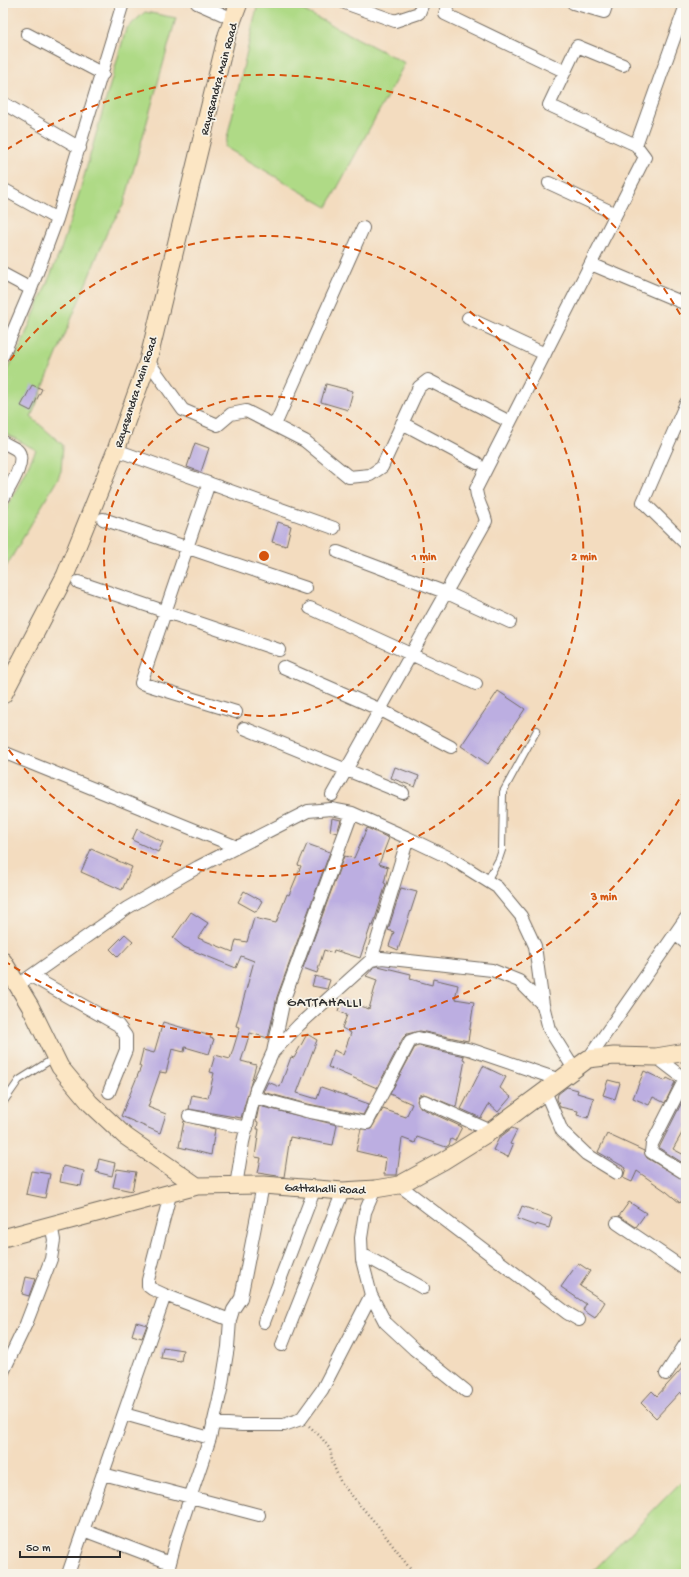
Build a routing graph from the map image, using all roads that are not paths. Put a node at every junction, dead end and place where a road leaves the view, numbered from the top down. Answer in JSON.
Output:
{"nodes":[{"id":1,"x":123,"y":3,"type":"edge"},
{"id":2,"x":197,"y":3,"type":"edge"},
{"id":3,"x":239,"y":3,"type":"edge"},
{"id":4,"x":344,"y":3,"type":"edge"},
{"id":5,"x":423,"y":3,"type":"edge"},
{"id":6,"x":450,"y":3,"type":"edge"},
{"id":7,"x":573,"y":3,"type":"edge"},
{"id":8,"x":607,"y":3,"type":"edge"},
{"id":9,"x":686,"y":5,"type":"edge"},
{"id":10,"x":233,"y":19,"type":"junction"},
{"id":11,"x":27,"y":34,"type":"dead end"},
{"id":12,"x":623,"y":65,"type":"dead end"},
{"id":13,"x":564,"y":71,"type":"junction"},
{"id":14,"x":103,"y":74,"type":"junction"},
{"id":15,"x":3,"y":103,"type":"edge"},
{"id":16,"x":636,"y":144,"type":"junction"},
{"id":17,"x":80,"y":148,"type":"junction"},
{"id":18,"x":550,"y":183,"type":"dead end"},
{"id":19,"x":3,"y":189,"type":"edge"},
{"id":20,"x":616,"y":214,"type":"junction"},
{"id":21,"x":57,"y":219,"type":"junction"},
{"id":22,"x":363,"y":228,"type":"dead end"},
{"id":23,"x":591,"y":264,"type":"junction"},
{"id":24,"x":3,"y":274,"type":"edge"},
{"id":25,"x":31,"y":289,"type":"junction"},
{"id":26,"x":686,"y":304,"type":"edge"},
{"id":27,"x":468,"y":318,"type":"dead end"},
{"id":28,"x":4,"y":352,"type":"edge"},
{"id":29,"x":545,"y":354,"type":"junction"},
{"id":30,"x":148,"y":361,"type":"junction"},
{"id":31,"x":686,"y":403,"type":"edge"},
{"id":32,"x":510,"y":422,"type":"junction"},
{"id":33,"x":402,"y":423,"type":"junction"},
{"id":34,"x":275,"y":425,"type":"junction"},
{"id":35,"x":3,"y":442,"type":"edge"},
{"id":36,"x":116,"y":450,"type":"junction"},
{"id":37,"x":477,"y":463,"type":"dead end"},
{"id":38,"x":209,"y":483,"type":"junction"},
{"id":39,"x":3,"y":499,"type":"edge"},
{"id":40,"x":103,"y":519,"type":"dead end"},
{"id":41,"x":334,"y":528,"type":"dead end"},
{"id":42,"x":686,"y":544,"type":"edge"},
{"id":43,"x":187,"y":548,"type":"junction"},
{"id":44,"x":338,"y":552,"type":"dead end"},
{"id":45,"x":78,"y":582,"type":"dead end"},
{"id":46,"x":306,"y":588,"type":"dead end"},
{"id":47,"x":447,"y":593,"type":"junction"},
{"id":48,"x":310,"y":608,"type":"dead end"},
{"id":49,"x":165,"y":612,"type":"junction"},
{"id":50,"x":510,"y":622,"type":"dead end"},
{"id":51,"x":279,"y":650,"type":"dead end"},
{"id":52,"x":412,"y":654,"type":"junction"},
{"id":53,"x":283,"y":667,"type":"dead end"},
{"id":54,"x":476,"y":684,"type":"dead end"},
{"id":55,"x":3,"y":695,"type":"edge"},
{"id":56,"x":381,"y":710,"type":"junction"},
{"id":57,"x":236,"y":712,"type":"dead end"},
{"id":58,"x":244,"y":728,"type":"dead end"},
{"id":59,"x":537,"y":730,"type":"dead end"},
{"id":60,"x":451,"y":748,"type":"dead end"},
{"id":61,"x":3,"y":752,"type":"edge"},
{"id":62,"x":347,"y":770,"type":"junction"},
{"id":63,"x":403,"y":793,"type":"dead end"},
{"id":64,"x":332,"y":795,"type":"dead end"},
{"id":65,"x":352,"y":813,"type":"junction"},
{"id":66,"x":408,"y":838,"type":"junction"},
{"id":67,"x":237,"y":847,"type":"junction"},
{"id":68,"x":487,"y":881,"type":"junction"},
{"id":69,"x":686,"y":918,"type":"edge"},
{"id":70,"x":675,"y":934,"type":"junction"},
{"id":71,"x":686,"y":943,"type":"edge"},
{"id":72,"x":371,"y":960,"type":"junction"},
{"id":73,"x":3,"y":961,"type":"edge"},
{"id":74,"x":25,"y":980,"type":"junction"},
{"id":75,"x":543,"y":1005,"type":"junction"},
{"id":76,"x":273,"y":1052,"type":"junction"},
{"id":77,"x":686,"y":1052,"type":"edge"},
{"id":78,"x":656,"y":1057,"type":"junction"},
{"id":79,"x":55,"y":1058,"type":"junction"},
{"id":80,"x":588,"y":1059,"type":"junction"},
{"id":81,"x":574,"y":1069,"type":"junction"},
{"id":82,"x":560,"y":1080,"type":"junction"},
{"id":83,"x":686,"y":1080,"type":"edge"},
{"id":84,"x":545,"y":1091,"type":"junction"},
{"id":85,"x":109,"y":1092,"type":"dead end"},
{"id":86,"x":254,"y":1097,"type":"junction"},
{"id":87,"x":424,"y":1101,"type":"dead end"},
{"id":88,"x":3,"y":1103,"type":"edge"},
{"id":89,"x":189,"y":1116,"type":"dead end"},
{"id":90,"x":247,"y":1128,"type":"junction"},
{"id":91,"x":491,"y":1131,"type":"junction"},
{"id":92,"x":617,"y":1173,"type":"dead end"},
{"id":93,"x":686,"y":1174,"type":"edge"},
{"id":94,"x":263,"y":1185,"type":"junction"},
{"id":95,"x":399,"y":1185,"type":"junction"},
{"id":96,"x":197,"y":1186,"type":"junction"},
{"id":97,"x":236,"y":1186,"type":"junction"},
{"id":98,"x":316,"y":1188,"type":"junction"},
{"id":99,"x":375,"y":1189,"type":"junction"},
{"id":100,"x":171,"y":1191,"type":"junction"},
{"id":101,"x":343,"y":1191,"type":"junction"},
{"id":102,"x":617,"y":1223,"type":"dead end"},
{"id":103,"x":51,"y":1224,"type":"junction"},
{"id":104,"x":3,"y":1238,"type":"edge"},
{"id":105,"x":362,"y":1254,"type":"junction"},
{"id":106,"x":686,"y":1270,"type":"edge"},
{"id":107,"x":422,"y":1288,"type":"dead end"},
{"id":108,"x":165,"y":1295,"type":"junction"},
{"id":109,"x":371,"y":1295,"type":"junction"},
{"id":110,"x":230,"y":1320,"type":"junction"},
{"id":111,"x":579,"y":1320,"type":"dead end"},
{"id":112,"x":264,"y":1322,"type":"dead end"},
{"id":113,"x":686,"y":1343,"type":"edge"},
{"id":114,"x":282,"y":1345,"type":"dead end"},
{"id":115,"x":3,"y":1372,"type":"edge"},
{"id":116,"x":666,"y":1374,"type":"dead end"},
{"id":117,"x":466,"y":1391,"type":"dead end"},
{"id":118,"x":124,"y":1414,"type":"junction"},
{"id":119,"x":214,"y":1423,"type":"junction"},
{"id":120,"x":210,"y":1438,"type":"junction"},
{"id":121,"x":103,"y":1474,"type":"junction"},
{"id":122,"x":190,"y":1498,"type":"junction"},
{"id":123,"x":258,"y":1515,"type":"dead end"},
{"id":124,"x":84,"y":1530,"type":"junction"},
{"id":125,"x":169,"y":1569,"type":"edge"},
{"id":126,"x":68,"y":1574,"type":"edge"}],
"edges":[{"from":1,"to":14,"type":"street"},
{"from":2,"to":10,"type":"street"},
{"from":3,"to":10,"type":"street","name":"Rayasandra Main Road"},
{"from":4,"to":5,"type":"street"},
{"from":6,"to":13,"type":"street"},
{"from":7,"to":8,"type":"street"},
{"from":9,"to":16,"type":"street"},
{"from":10,"to":30,"type":"street","name":"Rayasandra Main Road"},
{"from":11,"to":14,"type":"street"},
{"from":12,"to":13,"type":"street"},
{"from":13,"to":16,"type":"street"},
{"from":14,"to":17,"type":"street"},
{"from":15,"to":17,"type":"street"},
{"from":16,"to":20,"type":"street"},
{"from":17,"to":21,"type":"street"},
{"from":18,"to":20,"type":"street"},
{"from":19,"to":21,"type":"street"},
{"from":20,"to":23,"type":"street"},
{"from":21,"to":25,"type":"street"},
{"from":22,"to":34,"type":"street"},
{"from":23,"to":26,"type":"street"},
{"from":23,"to":29,"type":"street"},
{"from":24,"to":25,"type":"street"},
{"from":25,"to":28,"type":"street"},
{"from":27,"to":29,"type":"street"},
{"from":29,"to":32,"type":"street"},
{"from":30,"to":34,"type":"street"},
{"from":30,"to":36,"type":"street","name":"Rayasandra Main Road"},
{"from":31,"to":42,"type":"street"},
{"from":32,"to":33,"type":"street"},
{"from":32,"to":47,"type":"street"},
{"from":33,"to":34,"type":"street"},
{"from":33,"to":37,"type":"street"},
{"from":35,"to":39,"type":"street"},
{"from":36,"to":38,"type":"street"},
{"from":36,"to":55,"type":"street","name":"Rayasandra Main Road"},
{"from":38,"to":41,"type":"street"},
{"from":38,"to":43,"type":"street"},
{"from":40,"to":43,"type":"street"},
{"from":43,"to":46,"type":"street"},
{"from":43,"to":49,"type":"street"},
{"from":44,"to":47,"type":"street"},
{"from":45,"to":49,"type":"street"},
{"from":47,"to":50,"type":"street"},
{"from":47,"to":52,"type":"street"},
{"from":48,"to":52,"type":"street"},
{"from":49,"to":51,"type":"street"},
{"from":49,"to":57,"type":"street"},
{"from":52,"to":54,"type":"street"},
{"from":52,"to":56,"type":"street"},
{"from":53,"to":56,"type":"street"},
{"from":56,"to":60,"type":"street"},
{"from":56,"to":62,"type":"street"},
{"from":58,"to":62,"type":"street"},
{"from":59,"to":68,"type":"lane"},
{"from":61,"to":67,"type":"street"},
{"from":62,"to":63,"type":"street"},
{"from":62,"to":64,"type":"street"},
{"from":65,"to":66,"type":"street"},
{"from":65,"to":67,"type":"street"},
{"from":65,"to":76,"type":"street"},
{"from":66,"to":68,"type":"street"},
{"from":66,"to":72,"type":"street"},
{"from":67,"to":74,"type":"street"},
{"from":68,"to":75,"type":"street"},
{"from":69,"to":70,"type":"street"},
{"from":70,"to":71,"type":"street"},
{"from":70,"to":80,"type":"street"},
{"from":72,"to":75,"type":"street"},
{"from":72,"to":76,"type":"street"},
{"from":73,"to":74,"type":"street"},
{"from":74,"to":79,"type":"street"},
{"from":74,"to":85,"type":"street"},
{"from":75,"to":81,"type":"street"},
{"from":76,"to":86,"type":"street"},
{"from":77,"to":78,"type":"street","name":"Gattahalli Road"},
{"from":78,"to":80,"type":"street","name":"Gattahalli Road"},
{"from":78,"to":83,"type":"street"},
{"from":79,"to":88,"type":"lane"},
{"from":79,"to":96,"type":"street"},
{"from":80,"to":81,"type":"street","name":"Gattahalli Road"},
{"from":81,"to":82,"type":"street","name":"Gattahalli Road"},
{"from":82,"to":84,"type":"street","name":"Gattahalli Road"},
{"from":82,"to":86,"type":"street"},
{"from":83,"to":93,"type":"street"},
{"from":84,"to":91,"type":"street","name":"Gattahalli Road"},
{"from":84,"to":92,"type":"street"},
{"from":86,"to":90,"type":"street"},
{"from":87,"to":91,"type":"street"},
{"from":89,"to":90,"type":"street"},
{"from":90,"to":97,"type":"street"},
{"from":91,"to":95,"type":"street","name":"Gattahalli Road"},
{"from":94,"to":97,"type":"street","name":"Gattahalli Road"},
{"from":94,"to":98,"type":"street","name":"Gattahalli Road"},
{"from":94,"to":110,"type":"street"},
{"from":95,"to":99,"type":"street","name":"Gattahalli Road"},
{"from":95,"to":111,"type":"street"},
{"from":96,"to":97,"type":"street","name":"Gattahalli Road"},
{"from":96,"to":100,"type":"street","name":"Gattahalli Road"},
{"from":98,"to":101,"type":"street","name":"Gattahalli Road"},
{"from":98,"to":112,"type":"street"},
{"from":99,"to":101,"type":"street","name":"Gattahalli Road"},
{"from":99,"to":105,"type":"street"},
{"from":100,"to":103,"type":"street","name":"Gattahalli Road"},
{"from":100,"to":108,"type":"street"},
{"from":101,"to":114,"type":"street"},
{"from":102,"to":106,"type":"street"},
{"from":103,"to":104,"type":"street","name":"Gattahalli Road"},
{"from":103,"to":115,"type":"street"},
{"from":105,"to":107,"type":"street"},
{"from":105,"to":109,"type":"street"},
{"from":108,"to":110,"type":"street"},
{"from":108,"to":118,"type":"street"},
{"from":109,"to":117,"type":"street"},
{"from":109,"to":119,"type":"street"},
{"from":110,"to":119,"type":"street"},
{"from":113,"to":116,"type":"street"},
{"from":118,"to":120,"type":"street"},
{"from":118,"to":121,"type":"street"},
{"from":119,"to":120,"type":"street"},
{"from":120,"to":122,"type":"street"},
{"from":121,"to":122,"type":"street"},
{"from":121,"to":124,"type":"street"},
{"from":122,"to":123,"type":"street"},
{"from":122,"to":125,"type":"street"},
{"from":124,"to":125,"type":"street"},
{"from":124,"to":126,"type":"street"}]}
